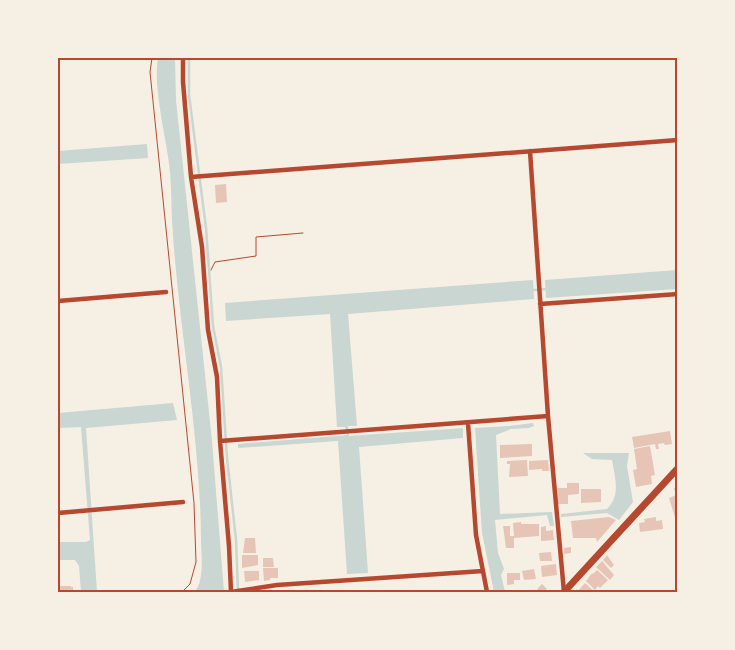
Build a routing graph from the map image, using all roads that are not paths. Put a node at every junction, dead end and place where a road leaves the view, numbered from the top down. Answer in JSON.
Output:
{"nodes":[{"id":1,"x":183,"y":58,"type":"edge"},
{"id":2,"x":678,"y":140,"type":"edge"},
{"id":3,"x":530,"y":151,"type":"junction"},
{"id":4,"x":191,"y":177,"type":"junction"},
{"id":5,"x":166,"y":292,"type":"dead end"},
{"id":6,"x":678,"y":294,"type":"edge"},
{"id":7,"x":58,"y":301,"type":"edge"},
{"id":8,"x":540,"y":304,"type":"junction"},
{"id":9,"x":548,"y":416,"type":"junction"},
{"id":10,"x":468,"y":423,"type":"junction"},
{"id":11,"x":224,"y":440,"type":"junction"},
{"id":12,"x":678,"y":468,"type":"edge"},
{"id":13,"x":183,"y":502,"type":"dead end"},
{"id":14,"x":58,"y":512,"type":"edge"},
{"id":15,"x":483,"y":571,"type":"junction"},
{"id":16,"x":233,"y":592,"type":"edge"},
{"id":17,"x":487,"y":592,"type":"edge"},
{"id":18,"x":564,"y":592,"type":"edge"}],
"edges":[{"from":1,"to":4,"type":"street"},
{"from":2,"to":3,"type":"street"},
{"from":3,"to":4,"type":"street"},
{"from":3,"to":8,"type":"street"},
{"from":4,"to":11,"type":"street"},
{"from":5,"to":7,"type":"street"},
{"from":6,"to":8,"type":"street"},
{"from":8,"to":9,"type":"street"},
{"from":9,"to":10,"type":"street"},
{"from":9,"to":18,"type":"street"},
{"from":10,"to":11,"type":"street"},
{"from":10,"to":15,"type":"street"},
{"from":11,"to":16,"type":"street"},
{"from":12,"to":18,"type":"main road"},
{"from":13,"to":14,"type":"street"},
{"from":15,"to":16,"type":"street"},
{"from":15,"to":17,"type":"street"}]}
